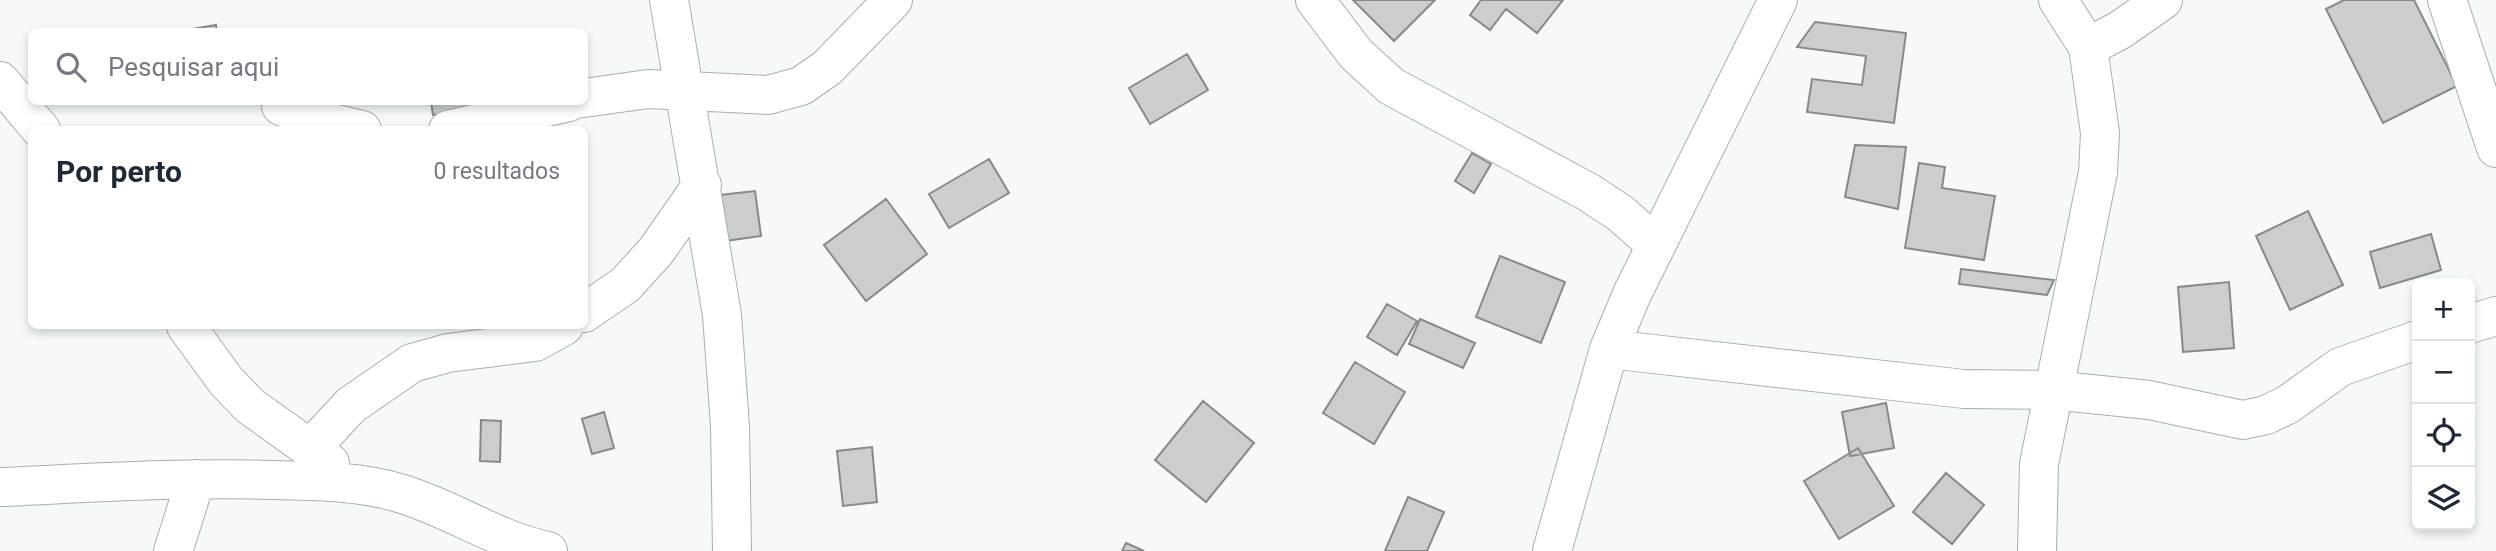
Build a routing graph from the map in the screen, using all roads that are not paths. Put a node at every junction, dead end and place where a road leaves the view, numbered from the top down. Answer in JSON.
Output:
{"nodes":[{"id":1,"x":669,"y":0,"type":"edge"},
{"id":2,"x":894,"y":0,"type":"edge"},
{"id":3,"x":1314,"y":0,"type":"edge"},
{"id":4,"x":1777,"y":0,"type":"edge"},
{"id":5,"x":2058,"y":0,"type":"edge"},
{"id":6,"x":2162,"y":0,"type":"edge"},
{"id":7,"x":2447,"y":0,"type":"edge"},
{"id":8,"x":2088,"y":47,"type":"junction"},
{"id":9,"x":0,"y":81,"type":"edge"},
{"id":10,"x":684,"y":90,"type":"junction"},
{"id":11,"x":588,"y":97,"type":"edge"},
{"id":12,"x":556,"y":105,"type":"edge"},
{"id":13,"x":281,"y":106,"type":"dead end"},
{"id":14,"x":38,"y":126,"type":"edge"},
{"id":15,"x":345,"y":126,"type":"edge"},
{"id":16,"x":465,"y":126,"type":"edge"},
{"id":17,"x":2496,"y":148,"type":"edge"},
{"id":18,"x":702,"y":185,"type":"junction"},
{"id":19,"x":1655,"y":243,"type":"junction"},
{"id":20,"x":588,"y":310,"type":"edge"},
{"id":21,"x":2496,"y":316,"type":"edge"},
{"id":22,"x":2475,"y":322,"type":"edge"},
{"id":23,"x":188,"y":329,"type":"edge"},
{"id":24,"x":559,"y":329,"type":"edge"},
{"id":25,"x":2414,"y":341,"type":"edge"},
{"id":26,"x":1609,"y":349,"type":"junction"},
{"id":27,"x":2052,"y":390,"type":"junction"},
{"id":28,"x":310,"y":449,"type":"junction"},
{"id":29,"x":196,"y":479,"type":"junction"},
{"id":30,"x":364,"y":486,"type":"junction"},
{"id":31,"x":0,"y":487,"type":"edge"},
{"id":32,"x":173,"y":551,"type":"edge"},
{"id":33,"x":548,"y":551,"type":"edge"},
{"id":34,"x":732,"y":551,"type":"edge"},
{"id":35,"x":1552,"y":551,"type":"edge"},
{"id":36,"x":2037,"y":551,"type":"edge"}],
"edges":[{"from":1,"to":10,"type":"street"},
{"from":2,"to":10,"type":"street"},
{"from":3,"to":19,"type":"street"},
{"from":4,"to":19,"type":"street"},
{"from":5,"to":8,"type":"street"},
{"from":6,"to":8,"type":"street"},
{"from":7,"to":17,"type":"street"},
{"from":8,"to":27,"type":"street"},
{"from":9,"to":14,"type":"street"},
{"from":10,"to":11,"type":"street"},
{"from":10,"to":18,"type":"street"},
{"from":12,"to":16,"type":"street"},
{"from":13,"to":15,"type":"street"},
{"from":18,"to":20,"type":"street"},
{"from":18,"to":34,"type":"street"},
{"from":19,"to":26,"type":"street"},
{"from":21,"to":22,"type":"street"},
{"from":23,"to":28,"type":"street"},
{"from":24,"to":28,"type":"street"},
{"from":25,"to":27,"type":"street"},
{"from":26,"to":27,"type":"street"},
{"from":26,"to":35,"type":"street"},
{"from":27,"to":36,"type":"street"},
{"from":28,"to":30,"type":"street"},
{"from":29,"to":30,"type":"street"},
{"from":29,"to":31,"type":"street"},
{"from":29,"to":32,"type":"street"},
{"from":30,"to":33,"type":"street"}]}
